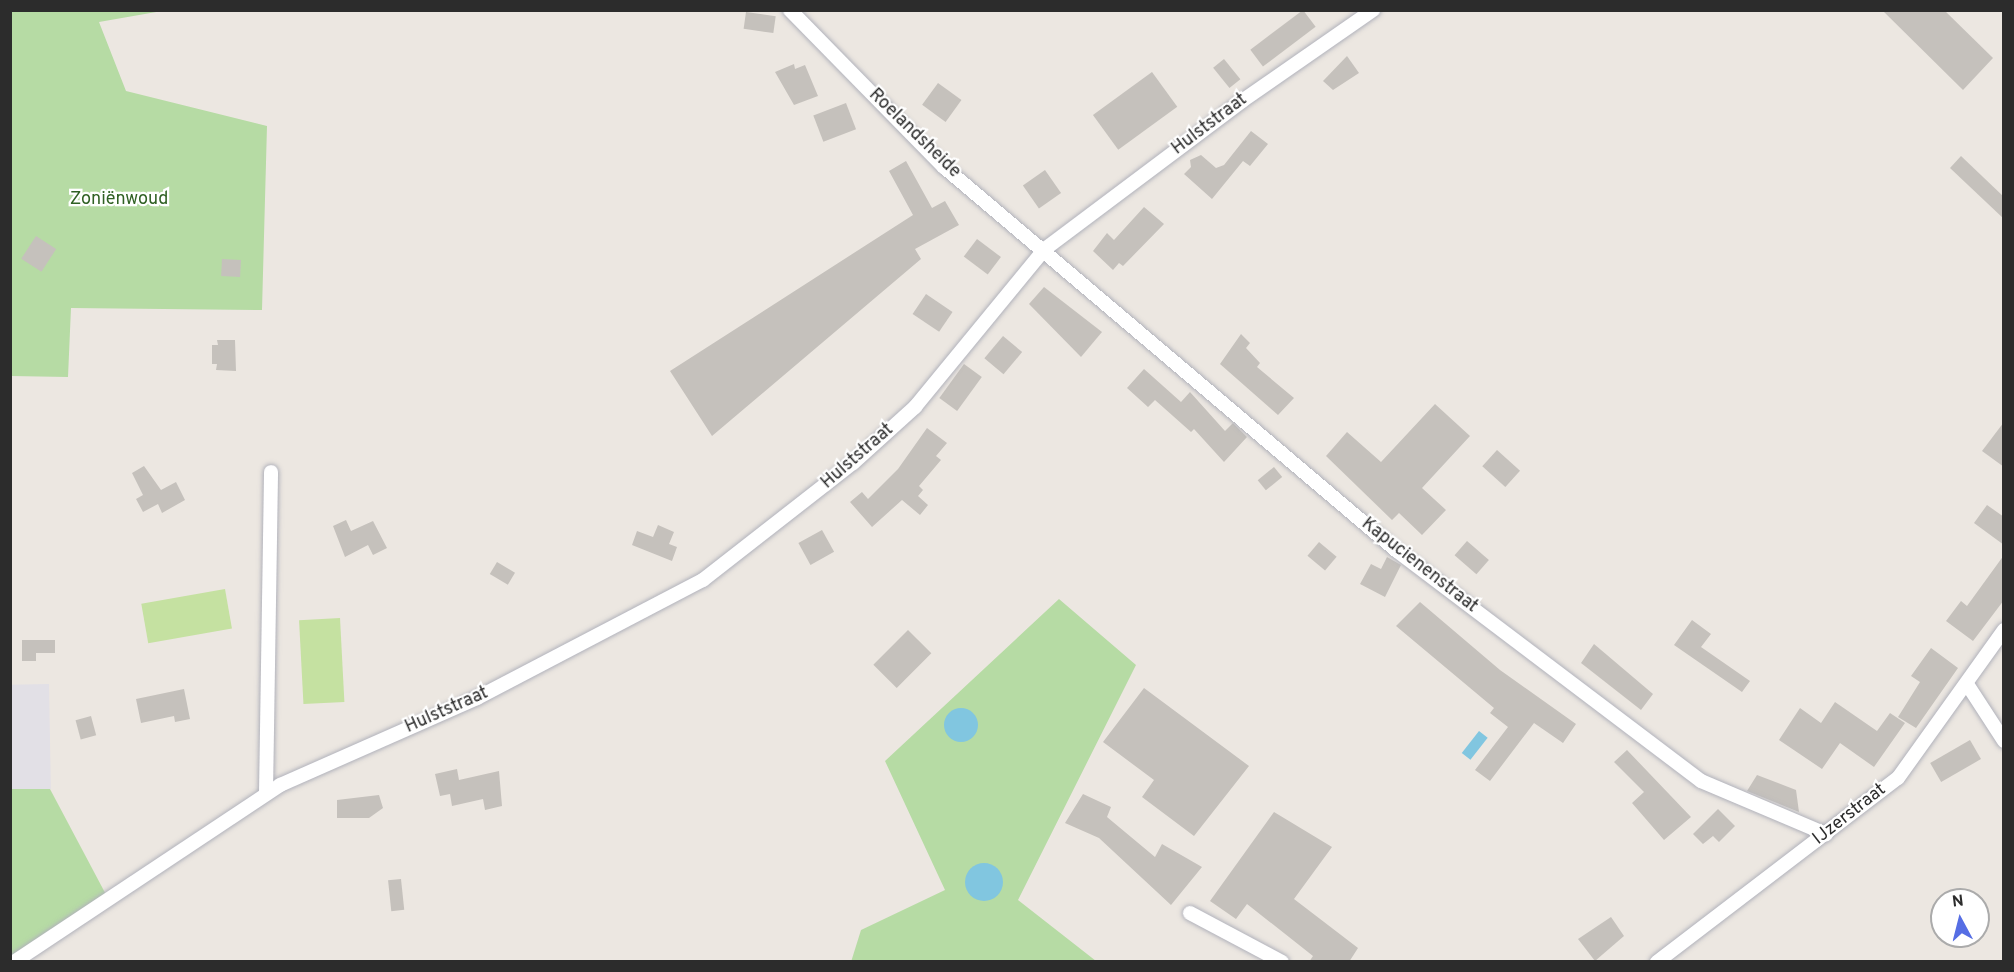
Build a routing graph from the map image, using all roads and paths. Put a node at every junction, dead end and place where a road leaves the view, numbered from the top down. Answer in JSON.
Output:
{"nodes":[{"id":1,"x":790,"y":10,"type":"edge"},
{"id":2,"x":1373,"y":10,"type":"edge"},
{"id":3,"x":1045,"y":249,"type":"junction"},
{"id":4,"x":271,"y":472,"type":"dead end"},
{"id":5,"x":2004,"y":630,"type":"edge"},
{"id":6,"x":1967,"y":684,"type":"junction"},
{"id":7,"x":2004,"y":741,"type":"edge"},
{"id":8,"x":266,"y":793,"type":"junction"},
{"id":9,"x":1826,"y":834,"type":"junction"},
{"id":10,"x":1190,"y":913,"type":"dead end"},
{"id":11,"x":14,"y":962,"type":"edge"},
{"id":12,"x":1282,"y":962,"type":"edge"},
{"id":13,"x":1658,"y":962,"type":"edge"}],
"edges":[{"from":1,"to":3,"type":"street","name":"Roelandsheide"},
{"from":2,"to":3,"type":"street","name":"Hulststraat"},
{"from":3,"to":8,"type":"street","name":"Hulststraat"},
{"from":3,"to":9,"type":"street","name":"Kapucienenstraat"},
{"from":4,"to":8,"type":"street"},
{"from":5,"to":6,"type":"street","name":"IJzerstraat"},
{"from":6,"to":7,"type":"street"},
{"from":6,"to":9,"type":"street","name":"IJzerstraat"},
{"from":8,"to":11,"type":"street","name":"Hulststraat"},
{"from":9,"to":13,"type":"street","name":"IJzerstraat"},
{"from":10,"to":12,"type":"street"}]}
